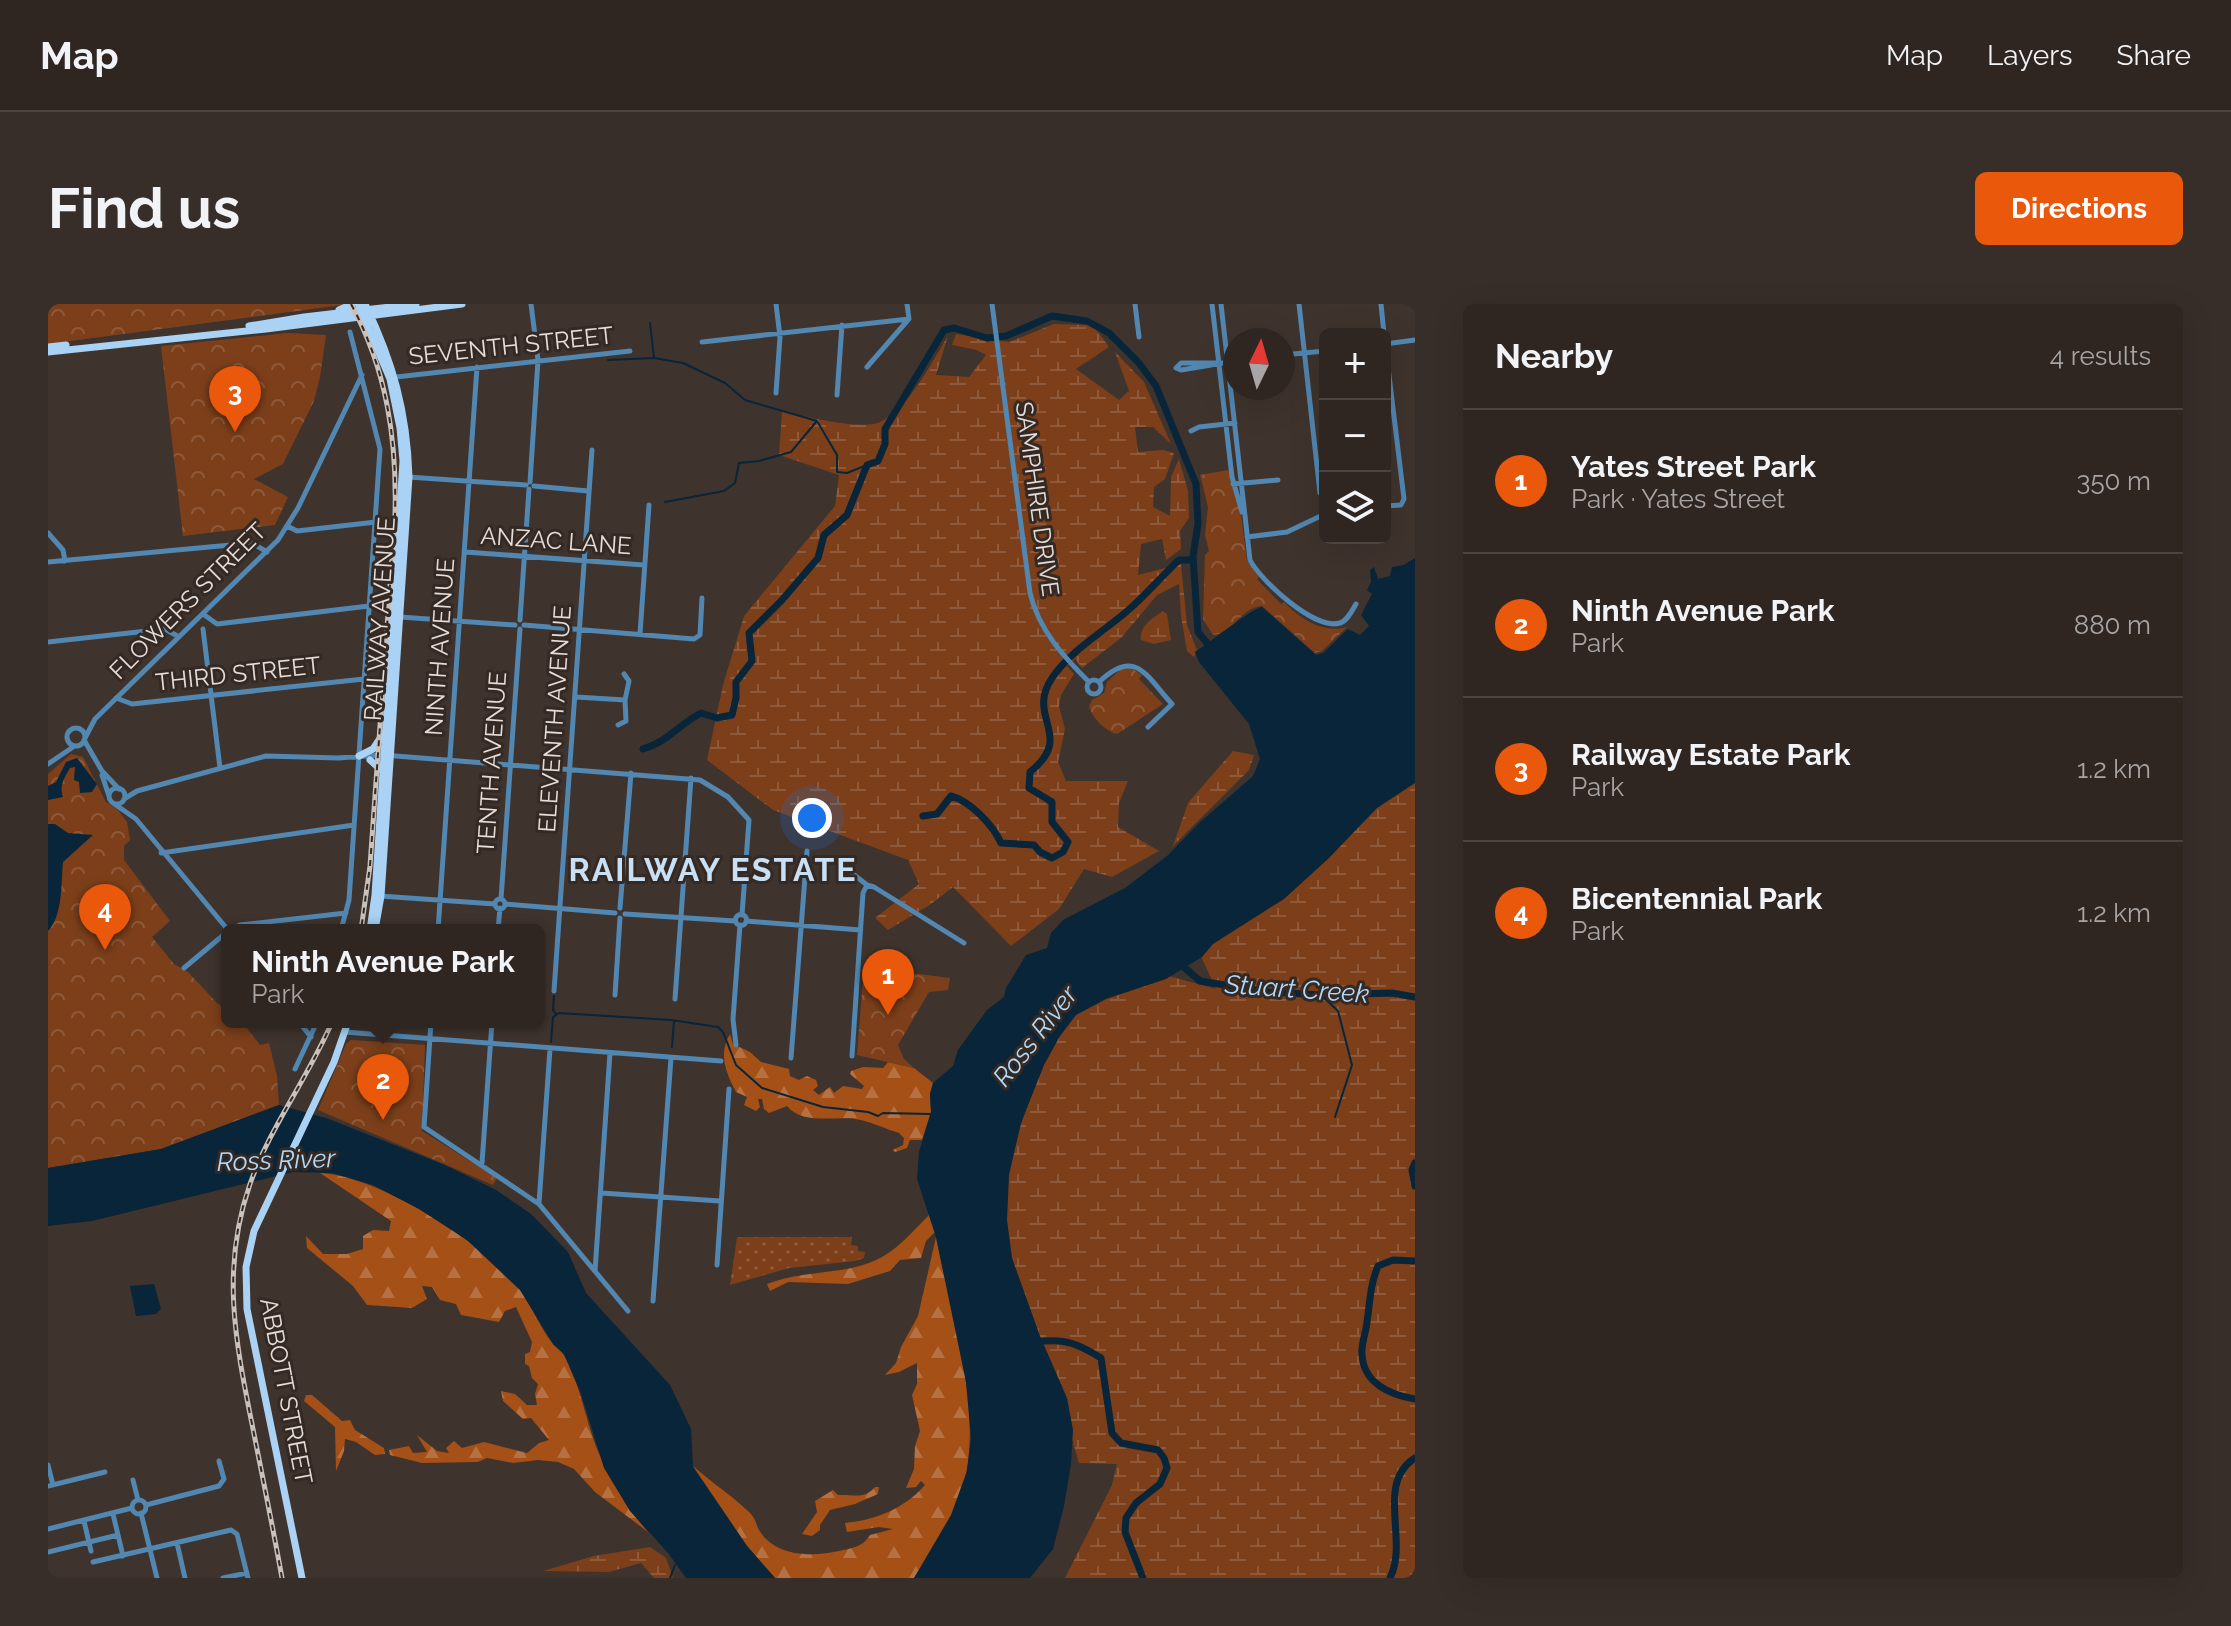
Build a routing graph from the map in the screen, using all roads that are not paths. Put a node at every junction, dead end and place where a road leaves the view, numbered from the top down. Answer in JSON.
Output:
{"nodes":[{"id":1,"x":462,"y":304,"type":"edge"},
{"id":2,"x":531,"y":304,"type":"edge"},
{"id":3,"x":776,"y":304,"type":"edge"},
{"id":4,"x":907,"y":304,"type":"edge"},
{"id":5,"x":992,"y":304,"type":"edge"},
{"id":6,"x":1135,"y":304,"type":"edge"},
{"id":7,"x":1212,"y":304,"type":"edge"},
{"id":8,"x":1221,"y":304,"type":"edge"},
{"id":9,"x":1299,"y":304,"type":"edge"},
{"id":10,"x":1381,"y":304,"type":"edge"},
{"id":11,"x":418,"y":307,"type":"edge"},
{"id":12,"x":362,"y":309,"type":"edge"},
{"id":13,"x":909,"y":319,"type":"junction"},
{"id":14,"x":842,"y":325,"type":"junction"},
{"id":15,"x":377,"y":328,"type":"junction"},
{"id":16,"x":1225,"y":328,"type":"edge"},
{"id":17,"x":1383,"y":328,"type":"edge"},
{"id":18,"x":350,"y":332,"type":"dead end"},
{"id":19,"x":779,"y":332,"type":"junction"},
{"id":20,"x":1139,"y":337,"type":"dead end"},
{"id":21,"x":1415,"y":340,"type":"edge"},
{"id":22,"x":702,"y":342,"type":"dead end"},
{"id":23,"x":1391,"y":342,"type":"edge"},
{"id":24,"x":48,"y":350,"type":"edge"},
{"id":25,"x":630,"y":351,"type":"dead end"},
{"id":26,"x":1319,"y":352,"type":"edge"},
{"id":27,"x":1305,"y":353,"type":"junction"},
{"id":28,"x":1295,"y":354,"type":"edge"},
{"id":29,"x":538,"y":360,"type":"junction"},
{"id":30,"x":1223,"y":362,"type":"edge"},
{"id":31,"x":1219,"y":363,"type":"junction"},
{"id":32,"x":477,"y":367,"type":"junction"},
{"id":33,"x":867,"y":367,"type":"dead end"},
{"id":34,"x":362,"y":375,"type":"junction"},
{"id":35,"x":396,"y":377,"type":"junction"},
{"id":36,"x":1391,"y":392,"type":"edge"},
{"id":37,"x":776,"y":393,"type":"dead end"},
{"id":38,"x":837,"y":395,"type":"dead end"},
{"id":39,"x":1234,"y":400,"type":"edge"},
{"id":40,"x":1235,"y":423,"type":"junction"},
{"id":41,"x":1225,"y":424,"type":"junction"},
{"id":42,"x":1191,"y":431,"type":"dead end"},
{"id":43,"x":592,"y":450,"type":"dead end"},
{"id":44,"x":406,"y":477,"type":"junction"},
{"id":45,"x":1278,"y":480,"type":"dead end"},
{"id":46,"x":470,"y":481,"type":"junction"},
{"id":47,"x":1233,"y":484,"type":"junction"},
{"id":48,"x":1242,"y":484,"type":"junction"},
{"id":49,"x":1319,"y":484,"type":"edge"},
{"id":50,"x":530,"y":486,"type":"junction"},
{"id":51,"x":588,"y":491,"type":"junction"},
{"id":52,"x":649,"y":505,"type":"dead end"},
{"id":53,"x":1391,"y":506,"type":"edge"},
{"id":54,"x":1319,"y":517,"type":"edge"},
{"id":55,"x":1245,"y":520,"type":"junction"},
{"id":56,"x":376,"y":522,"type":"junction"},
{"id":57,"x":287,"y":526,"type":"junction"},
{"id":58,"x":48,"y":533,"type":"edge"},
{"id":59,"x":1247,"y":537,"type":"junction"},
{"id":60,"x":267,"y":552,"type":"junction"},
{"id":61,"x":465,"y":552,"type":"junction"},
{"id":62,"x":525,"y":557,"type":"junction"},
{"id":63,"x":584,"y":560,"type":"junction"},
{"id":64,"x":65,"y":561,"type":"junction"},
{"id":65,"x":48,"y":562,"type":"edge"},
{"id":66,"x":644,"y":565,"type":"junction"},
{"id":67,"x":702,"y":598,"type":"dead end"},
{"id":68,"x":1356,"y":604,"type":"dead end"},
{"id":69,"x":369,"y":606,"type":"junction"},
{"id":70,"x":203,"y":614,"type":"junction"},
{"id":71,"x":400,"y":617,"type":"junction"},
{"id":72,"x":460,"y":621,"type":"junction"},
{"id":73,"x":520,"y":625,"type":"junction"},
{"id":74,"x":203,"y":629,"type":"dead end"},
{"id":75,"x":580,"y":631,"type":"junction"},
{"id":76,"x":640,"y":634,"type":"junction"},
{"id":77,"x":179,"y":637,"type":"junction"},
{"id":78,"x":48,"y":642,"type":"edge"},
{"id":79,"x":624,"y":674,"type":"dead end"},
{"id":80,"x":635,"y":676,"type":"dead end"},
{"id":81,"x":364,"y":679,"type":"junction"},
{"id":82,"x":629,"y":681,"type":"junction"},
{"id":83,"x":1089,"y":682,"type":"junction"},
{"id":84,"x":1099,"y":682,"type":"junction"},
{"id":85,"x":210,"y":695,"type":"junction"},
{"id":86,"x":576,"y":697,"type":"junction"},
{"id":87,"x":116,"y":698,"type":"junction"},
{"id":88,"x":625,"y":700,"type":"junction"},
{"id":89,"x":95,"y":719,"type":"junction"},
{"id":90,"x":626,"y":721,"type":"junction"},
{"id":91,"x":618,"y":725,"type":"dead end"},
{"id":92,"x":1148,"y":727,"type":"dead end"},
{"id":93,"x":76,"y":728,"type":"junction"},
{"id":94,"x":631,"y":728,"type":"dead end"},
{"id":95,"x":385,"y":730,"type":"junction"},
{"id":96,"x":67,"y":737,"type":"junction"},
{"id":97,"x":84,"y":739,"type":"junction"},
{"id":98,"x":75,"y":746,"type":"junction"},
{"id":99,"x":55,"y":757,"type":"junction"},
{"id":100,"x":92,"y":757,"type":"junction"},
{"id":101,"x":386,"y":757,"type":"junction"},
{"id":102,"x":359,"y":758,"type":"junction"},
{"id":103,"x":370,"y":760,"type":"junction"},
{"id":104,"x":450,"y":761,"type":"junction"},
{"id":105,"x":48,"y":764,"type":"edge"},
{"id":106,"x":510,"y":765,"type":"junction"},
{"id":107,"x":220,"y":768,"type":"junction"},
{"id":108,"x":570,"y":769,"type":"junction"},
{"id":109,"x":102,"y":771,"type":"junction"},
{"id":110,"x":382,"y":772,"type":"junction"},
{"id":111,"x":631,"y":773,"type":"junction"},
{"id":112,"x":691,"y":778,"type":"junction"},
{"id":113,"x":120,"y":789,"type":"junction"},
{"id":114,"x":137,"y":791,"type":"junction"},
{"id":115,"x":109,"y":797,"type":"junction"},
{"id":116,"x":124,"y":800,"type":"junction"},
{"id":117,"x":113,"y":803,"type":"junction"},
{"id":118,"x":130,"y":813,"type":"junction"},
{"id":119,"x":355,"y":825,"type":"junction"},
{"id":120,"x":807,"y":851,"type":"dead end"},
{"id":121,"x":161,"y":853,"type":"junction"},
{"id":122,"x":848,"y":870,"type":"dead end"},
{"id":123,"x":867,"y":885,"type":"junction"},
{"id":124,"x":378,"y":895,"type":"junction"},
{"id":125,"x":440,"y":900,"type":"junction"},
{"id":126,"x":500,"y":904,"type":"junction"},
{"id":127,"x":560,"y":909,"type":"junction"},
{"id":128,"x":346,"y":913,"type":"junction"},
{"id":129,"x":620,"y":913,"type":"junction"},
{"id":130,"x":680,"y":917,"type":"junction"},
{"id":131,"x":740,"y":923,"type":"junction"},
{"id":132,"x":222,"y":924,"type":"edge"},
{"id":133,"x":249,"y":924,"type":"edge"},
{"id":134,"x":343,"y":924,"type":"edge"},
{"id":135,"x":374,"y":924,"type":"edge"},
{"id":136,"x":438,"y":924,"type":"edge"},
{"id":137,"x":498,"y":924,"type":"edge"},
{"id":138,"x":801,"y":926,"type":"junction"},
{"id":139,"x":860,"y":930,"type":"junction"},
{"id":140,"x":221,"y":937,"type":"edge"},
{"id":141,"x":964,"y":943,"type":"dead end"},
{"id":142,"x":184,"y":968,"type":"dead end"},
{"id":143,"x":554,"y":991,"type":"dead end"},
{"id":144,"x":615,"y":995,"type":"dead end"},
{"id":145,"x":675,"y":999,"type":"dead end"},
{"id":146,"x":304,"y":1028,"type":"edge"},
{"id":147,"x":315,"y":1028,"type":"edge"},
{"id":148,"x":346,"y":1028,"type":"edge"},
{"id":149,"x":430,"y":1028,"type":"edge"},
{"id":150,"x":491,"y":1028,"type":"edge"},
{"id":151,"x":345,"y":1032,"type":"junction"},
{"id":152,"x":311,"y":1037,"type":"junction"},
{"id":153,"x":429,"y":1039,"type":"junction"},
{"id":154,"x":490,"y":1044,"type":"junction"},
{"id":155,"x":736,"y":1045,"type":"dead end"},
{"id":156,"x":550,"y":1049,"type":"junction"},
{"id":157,"x":610,"y":1053,"type":"junction"},
{"id":158,"x":852,"y":1056,"type":"dead end"},
{"id":159,"x":671,"y":1058,"type":"junction"},
{"id":160,"x":791,"y":1058,"type":"dead end"},
{"id":161,"x":721,"y":1061,"type":"dead end"},
{"id":162,"x":295,"y":1069,"type":"dead end"},
{"id":163,"x":729,"y":1089,"type":"dead end"},
{"id":164,"x":481,"y":1164,"type":"junction"},
{"id":165,"x":601,"y":1193,"type":"junction"},
{"id":166,"x":661,"y":1197,"type":"junction"},
{"id":167,"x":720,"y":1201,"type":"junction"},
{"id":168,"x":539,"y":1204,"type":"junction"},
{"id":169,"x":717,"y":1265,"type":"dead end"},
{"id":170,"x":595,"y":1272,"type":"junction"},
{"id":171,"x":653,"y":1301,"type":"dead end"},
{"id":172,"x":628,"y":1311,"type":"dead end"},
{"id":173,"x":219,"y":1461,"type":"dead end"},
{"id":174,"x":48,"y":1465,"type":"edge"},
{"id":175,"x":105,"y":1472,"type":"dead end"},
{"id":176,"x":133,"y":1480,"type":"dead end"},
{"id":177,"x":50,"y":1486,"type":"edge"},
{"id":178,"x":138,"y":1500,"type":"junction"},
{"id":179,"x":146,"y":1505,"type":"junction"},
{"id":180,"x":132,"y":1508,"type":"junction"},
{"id":181,"x":141,"y":1513,"type":"junction"},
{"id":182,"x":113,"y":1514,"type":"junction"},
{"id":183,"x":84,"y":1521,"type":"junction"},
{"id":184,"x":48,"y":1529,"type":"edge"},
{"id":185,"x":118,"y":1535,"type":"junction"},
{"id":186,"x":89,"y":1542,"type":"junction"},
{"id":187,"x":177,"y":1543,"type":"junction"},
{"id":188,"x":150,"y":1549,"type":"junction"},
{"id":189,"x":91,"y":1551,"type":"dead end"},
{"id":190,"x":48,"y":1552,"type":"edge"},
{"id":191,"x":123,"y":1556,"type":"junction"},
{"id":192,"x":93,"y":1562,"type":"dead end"},
{"id":193,"x":247,"y":1576,"type":"edge"},
{"id":194,"x":157,"y":1578,"type":"edge"},
{"id":195,"x":185,"y":1578,"type":"edge"},
{"id":196,"x":223,"y":1578,"type":"edge"},
{"id":197,"x":302,"y":1578,"type":"edge"}],
"edges":[{"from":1,"to":11,"type":"main road"},
{"from":2,"to":29,"type":"street","name":"TENTH AVENUE"},
{"from":3,"to":19,"type":"street"},
{"from":4,"to":13,"type":"street"},
{"from":5,"to":83,"type":"street","name":"SAMPHIRE DRIVE"},
{"from":6,"to":20,"type":"street"},
{"from":7,"to":31,"type":"street"},
{"from":8,"to":16,"type":"street"},
{"from":9,"to":27,"type":"street"},
{"from":10,"to":17,"type":"street"},
{"from":11,"to":12,"type":"main road"},
{"from":11,"to":15,"type":"main road"},
{"from":12,"to":15,"type":"main road","name":"RAILWAY AVENUE"},
{"from":12,"to":24,"type":"main road"},
{"from":12,"to":24,"type":"main road"},
{"from":12,"to":44,"type":"main road","name":"RAILWAY AVENUE"},
{"from":13,"to":14,"type":"street"},
{"from":13,"to":33,"type":"street"},
{"from":14,"to":19,"type":"street"},
{"from":14,"to":38,"type":"street"},
{"from":15,"to":35,"type":"main road","name":"RAILWAY AVENUE"},
{"from":18,"to":34,"type":"street","name":"RAILWAY AVENUE"},
{"from":19,"to":22,"type":"street"},
{"from":19,"to":37,"type":"street"},
{"from":21,"to":23,"type":"street"},
{"from":25,"to":29,"type":"street","name":"SEVENTH STREET"},
{"from":26,"to":27,"type":"street"},
{"from":27,"to":28,"type":"street"},
{"from":27,"to":49,"type":"street"},
{"from":29,"to":32,"type":"street","name":"SEVENTH STREET"},
{"from":29,"to":50,"type":"street","name":"TENTH AVENUE"},
{"from":30,"to":31,"type":"street"},
{"from":31,"to":31,"type":"street"},
{"from":31,"to":41,"type":"street"},
{"from":32,"to":35,"type":"street","name":"SEVENTH STREET"},
{"from":32,"to":46,"type":"street","name":"NINTH AVENUE"},
{"from":34,"to":56,"type":"street","name":"RAILWAY AVENUE"},
{"from":34,"to":57,"type":"street","name":"FLOWERS STREET"},
{"from":35,"to":44,"type":"main road","name":"RAILWAY AVENUE"},
{"from":36,"to":53,"type":"street"},
{"from":39,"to":40,"type":"street"},
{"from":40,"to":41,"type":"street"},
{"from":40,"to":48,"type":"street"},
{"from":41,"to":42,"type":"street"},
{"from":41,"to":47,"type":"street"},
{"from":43,"to":51,"type":"street","name":"ELEVENTH AVENUE"},
{"from":44,"to":46,"type":"street"},
{"from":44,"to":71,"type":"main road","name":"RAILWAY AVENUE"},
{"from":44,"to":95,"type":"main road","name":"RAILWAY AVENUE"},
{"from":45,"to":48,"type":"street"},
{"from":46,"to":50,"type":"street"},
{"from":46,"to":61,"type":"street","name":"NINTH AVENUE"},
{"from":47,"to":48,"type":"street"},
{"from":47,"to":55,"type":"street"},
{"from":48,"to":55,"type":"street"},
{"from":50,"to":51,"type":"street"},
{"from":50,"to":62,"type":"street","name":"TENTH AVENUE"},
{"from":51,"to":63,"type":"street","name":"ELEVENTH AVENUE"},
{"from":52,"to":66,"type":"street"},
{"from":54,"to":59,"type":"street"},
{"from":55,"to":59,"type":"street"},
{"from":56,"to":57,"type":"street"},
{"from":56,"to":69,"type":"street","name":"RAILWAY AVENUE"},
{"from":57,"to":60,"type":"street","name":"FLOWERS STREET"},
{"from":58,"to":64,"type":"street"},
{"from":59,"to":68,"type":"street"},
{"from":60,"to":64,"type":"street"},
{"from":60,"to":70,"type":"street","name":"FLOWERS STREET"},
{"from":61,"to":62,"type":"street","name":"ANZAC LANE"},
{"from":61,"to":72,"type":"street","name":"NINTH AVENUE"},
{"from":62,"to":63,"type":"street","name":"ANZAC LANE"},
{"from":62,"to":73,"type":"street","name":"TENTH AVENUE"},
{"from":63,"to":66,"type":"street","name":"ANZAC LANE"},
{"from":63,"to":75,"type":"street","name":"ELEVENTH AVENUE"},
{"from":64,"to":65,"type":"street"},
{"from":66,"to":76,"type":"street"},
{"from":67,"to":76,"type":"street"},
{"from":69,"to":70,"type":"street"},
{"from":69,"to":81,"type":"street","name":"RAILWAY AVENUE"},
{"from":70,"to":77,"type":"street","name":"FLOWERS STREET"},
{"from":71,"to":72,"type":"street"},
{"from":71,"to":101,"type":"main road","name":"RAILWAY AVENUE"},
{"from":72,"to":73,"type":"street"},
{"from":72,"to":104,"type":"street","name":"NINTH AVENUE"},
{"from":73,"to":75,"type":"street"},
{"from":73,"to":106,"type":"street","name":"TENTH AVENUE"},
{"from":74,"to":85,"type":"street"},
{"from":75,"to":76,"type":"street"},
{"from":75,"to":86,"type":"street","name":"ELEVENTH AVENUE"},
{"from":77,"to":78,"type":"street"},
{"from":77,"to":87,"type":"street","name":"FLOWERS STREET"},
{"from":79,"to":82,"type":"street"},
{"from":80,"to":82,"type":"street"},
{"from":81,"to":85,"type":"street","name":"THIRD STREET"},
{"from":81,"to":102,"type":"street","name":"RAILWAY AVENUE"},
{"from":82,"to":88,"type":"street"},
{"from":83,"to":84,"type":"street"},
{"from":83,"to":84,"type":"street"},
{"from":84,"to":92,"type":"street"},
{"from":85,"to":87,"type":"street","name":"THIRD STREET"},
{"from":85,"to":107,"type":"street"},
{"from":86,"to":88,"type":"street"},
{"from":86,"to":108,"type":"street","name":"ELEVENTH AVENUE"},
{"from":87,"to":89,"type":"street","name":"FLOWERS STREET"},
{"from":88,"to":90,"type":"street"},
{"from":89,"to":93,"type":"street","name":"FLOWERS STREET"},
{"from":89,"to":97,"type":"street","name":"FLOWERS STREET"},
{"from":90,"to":91,"type":"street"},
{"from":90,"to":94,"type":"street"},
{"from":93,"to":96,"type":"street"},
{"from":93,"to":97,"type":"street"},
{"from":95,"to":101,"type":"main road","name":"RAILWAY AVENUE"},
{"from":95,"to":102,"type":"main road"},
{"from":96,"to":98,"type":"street"},
{"from":96,"to":99,"type":"street"},
{"from":97,"to":98,"type":"street"},
{"from":97,"to":100,"type":"street"},
{"from":98,"to":99,"type":"street"},
{"from":98,"to":100,"type":"street"},
{"from":99,"to":105,"type":"street"},
{"from":100,"to":109,"type":"street"},
{"from":101,"to":102,"type":"street"},
{"from":101,"to":103,"type":"street"},
{"from":101,"to":104,"type":"street"},
{"from":101,"to":110,"type":"main road","name":"RAILWAY AVENUE"},
{"from":101,"to":124,"type":"main road","name":"RAILWAY AVENUE"},
{"from":102,"to":103,"type":"street"},
{"from":102,"to":107,"type":"street"},
{"from":102,"to":119,"type":"street","name":"RAILWAY AVENUE"},
{"from":103,"to":110,"type":"main road"},
{"from":104,"to":106,"type":"street"},
{"from":104,"to":125,"type":"street","name":"NINTH AVENUE"},
{"from":106,"to":108,"type":"street"},
{"from":106,"to":126,"type":"street","name":"TENTH AVENUE"},
{"from":107,"to":114,"type":"street"},
{"from":108,"to":111,"type":"street"},
{"from":108,"to":127,"type":"street","name":"ELEVENTH AVENUE"},
{"from":109,"to":113,"type":"street"},
{"from":109,"to":115,"type":"street"},
{"from":110,"to":124,"type":"main road","name":"RAILWAY AVENUE"},
{"from":111,"to":112,"type":"street"},
{"from":111,"to":129,"type":"street"},
{"from":112,"to":130,"type":"street"},
{"from":112,"to":131,"type":"street"},
{"from":113,"to":114,"type":"street"},
{"from":113,"to":115,"type":"street"},
{"from":113,"to":116,"type":"street"},
{"from":114,"to":116,"type":"street"},
{"from":115,"to":117,"type":"street"},
{"from":116,"to":117,"type":"street"},
{"from":116,"to":118,"type":"street"},
{"from":117,"to":118,"type":"street"},
{"from":118,"to":121,"type":"street"},
{"from":119,"to":121,"type":"street"},
{"from":119,"to":128,"type":"street","name":"RAILWAY AVENUE"},
{"from":120,"to":138,"type":"street"},
{"from":121,"to":132,"type":"street"},
{"from":122,"to":123,"type":"street"},
{"from":123,"to":139,"type":"street"},
{"from":123,"to":141,"type":"street"},
{"from":124,"to":125,"type":"street"},
{"from":124,"to":135,"type":"main road","name":"RAILWAY AVENUE"},
{"from":125,"to":126,"type":"street"},
{"from":125,"to":136,"type":"street","name":"NINTH AVENUE"},
{"from":126,"to":127,"type":"street"},
{"from":126,"to":137,"type":"street","name":"TENTH AVENUE"},
{"from":127,"to":129,"type":"street"},
{"from":127,"to":143,"type":"street","name":"ELEVENTH AVENUE"},
{"from":128,"to":133,"type":"street"},
{"from":128,"to":134,"type":"street","name":"RAILWAY AVENUE"},
{"from":129,"to":130,"type":"street"},
{"from":129,"to":144,"type":"street"},
{"from":130,"to":131,"type":"street"},
{"from":130,"to":145,"type":"street"},
{"from":131,"to":138,"type":"street"},
{"from":131,"to":155,"type":"street"},
{"from":138,"to":139,"type":"street"},
{"from":138,"to":160,"type":"street"},
{"from":139,"to":158,"type":"street"},
{"from":140,"to":142,"type":"street"},
{"from":146,"to":152,"type":"street"},
{"from":147,"to":152,"type":"street"},
{"from":148,"to":151,"type":"main road"},
{"from":149,"to":153,"type":"street"},
{"from":150,"to":154,"type":"street"},
{"from":151,"to":153,"type":"street"},
{"from":151,"to":197,"type":"main road","name":"ABBOTT STREET"},
{"from":152,"to":162,"type":"street"},
{"from":153,"to":154,"type":"street"},
{"from":153,"to":164,"type":"street"},
{"from":154,"to":156,"type":"street"},
{"from":154,"to":164,"type":"street"},
{"from":156,"to":157,"type":"street"},
{"from":156,"to":168,"type":"street"},
{"from":157,"to":159,"type":"street"},
{"from":157,"to":165,"type":"street"},
{"from":159,"to":161,"type":"street"},
{"from":159,"to":166,"type":"street"},
{"from":163,"to":167,"type":"street"},
{"from":164,"to":168,"type":"street"},
{"from":165,"to":166,"type":"street"},
{"from":165,"to":170,"type":"street"},
{"from":166,"to":167,"type":"street"},
{"from":166,"to":171,"type":"street"},
{"from":167,"to":169,"type":"street"},
{"from":168,"to":170,"type":"street"},
{"from":170,"to":172,"type":"street"},
{"from":173,"to":179,"type":"street"},
{"from":174,"to":177,"type":"street"},
{"from":175,"to":177,"type":"street"},
{"from":176,"to":178,"type":"street"},
{"from":178,"to":179,"type":"street"},
{"from":178,"to":180,"type":"street"},
{"from":179,"to":181,"type":"street"},
{"from":180,"to":181,"type":"street"},
{"from":180,"to":182,"type":"street"},
{"from":181,"to":188,"type":"street"},
{"from":182,"to":183,"type":"street"},
{"from":182,"to":185,"type":"street"},
{"from":183,"to":184,"type":"street"},
{"from":183,"to":186,"type":"street"},
{"from":185,"to":186,"type":"street"},
{"from":185,"to":191,"type":"street"},
{"from":186,"to":189,"type":"street"},
{"from":186,"to":190,"type":"street"},
{"from":187,"to":188,"type":"street"},
{"from":187,"to":193,"type":"street"},
{"from":187,"to":195,"type":"street"},
{"from":188,"to":191,"type":"street"},
{"from":188,"to":194,"type":"street"},
{"from":191,"to":192,"type":"street"},
{"from":193,"to":196,"type":"street"}]}
